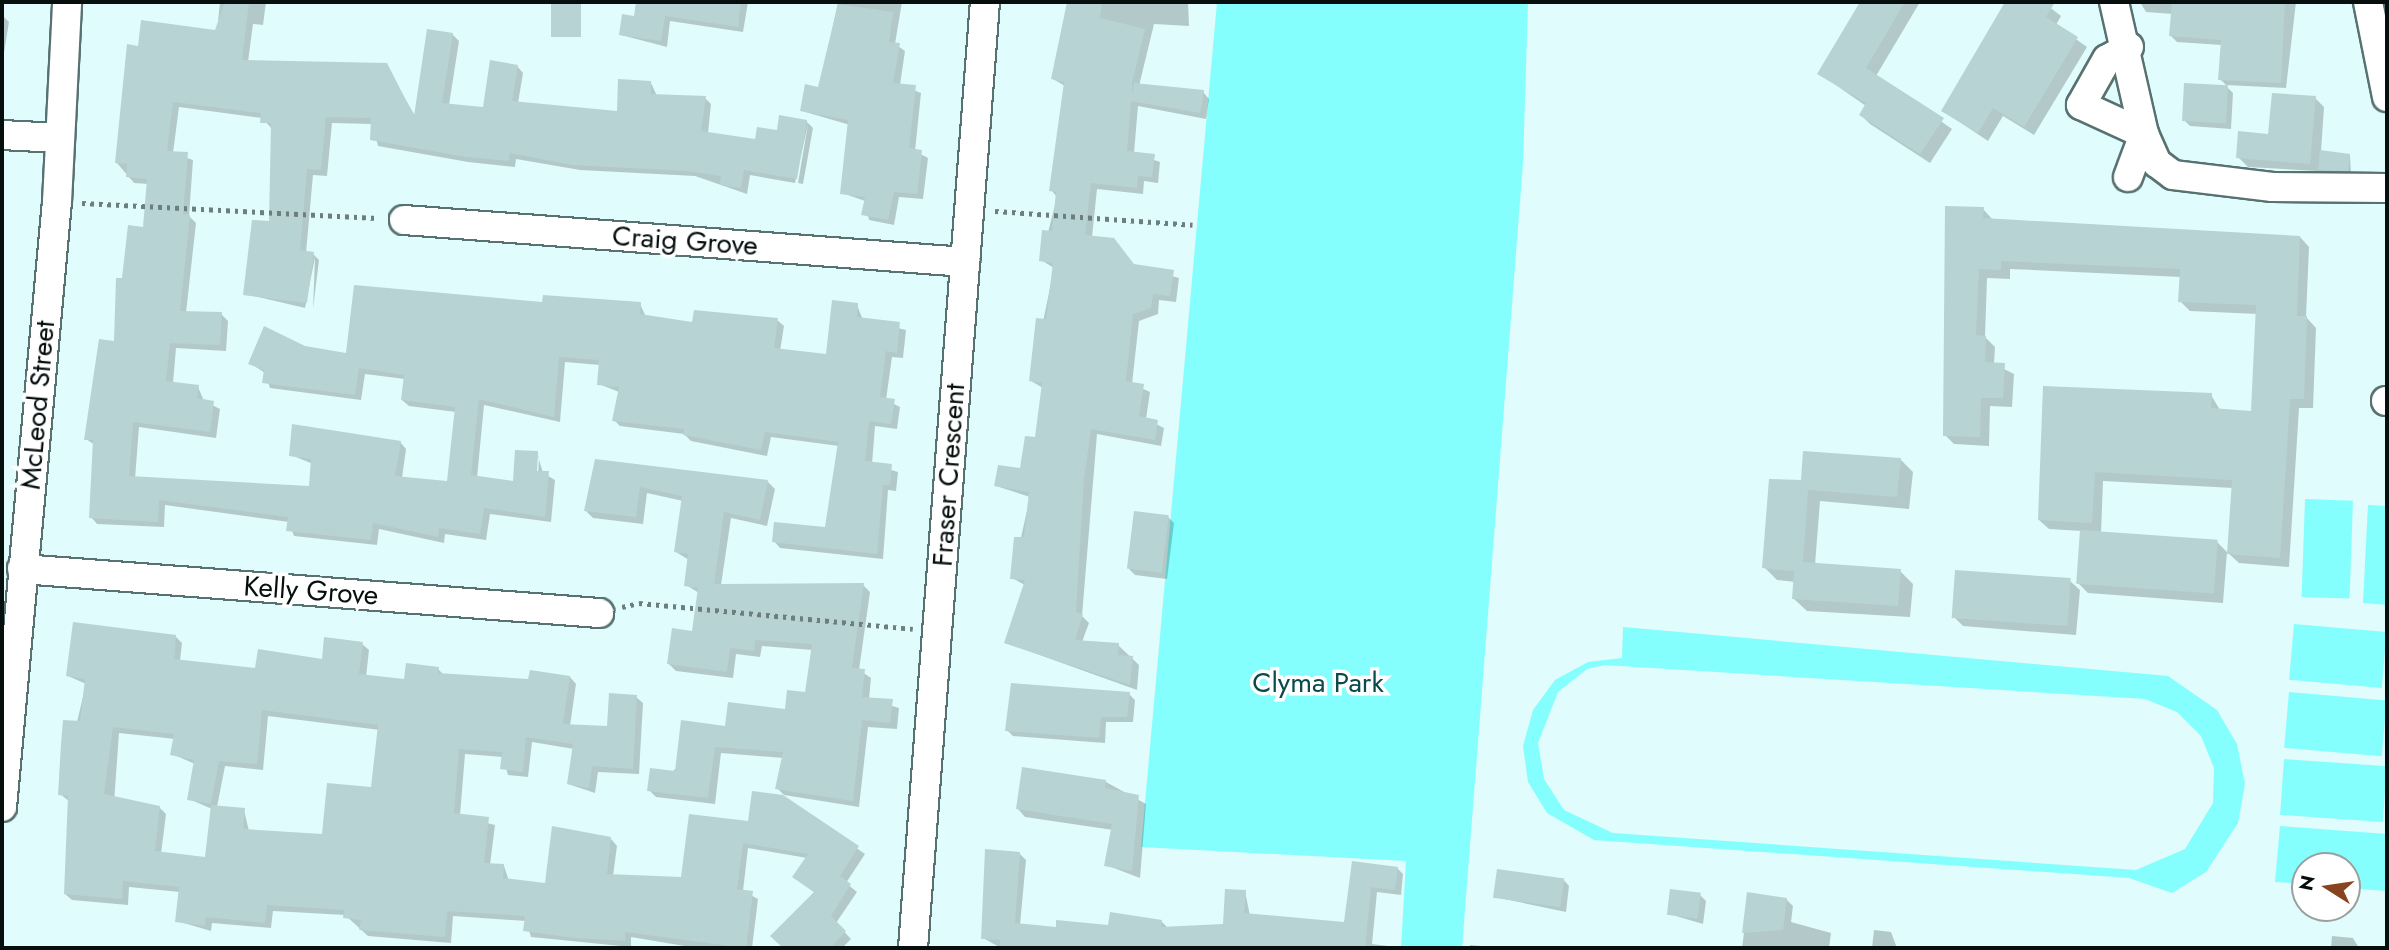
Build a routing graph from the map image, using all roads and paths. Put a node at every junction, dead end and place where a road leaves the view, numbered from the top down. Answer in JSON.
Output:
{"nodes":[{"id":1,"x":66,"y":2,"type":"edge"},
{"id":2,"x":985,"y":2,"type":"edge"},
{"id":3,"x":2114,"y":2,"type":"edge"},
{"id":4,"x":2368,"y":2,"type":"edge"},
{"id":5,"x":2129,"y":47,"type":"junction"},
{"id":6,"x":2387,"y":97,"type":"edge"},
{"id":7,"x":2144,"y":134,"type":"junction"},
{"id":8,"x":2,"y":135,"type":"edge"},
{"id":9,"x":60,"y":138,"type":"junction"},
{"id":10,"x":2128,"y":177,"type":"dead end"},
{"id":11,"x":2387,"y":188,"type":"edge"},
{"id":12,"x":57,"y":202,"type":"junction"},
{"id":13,"x":970,"y":209,"type":"junction"},
{"id":14,"x":404,"y":220,"type":"joint"},
{"id":15,"x":1194,"y":225,"type":"dead end"},
{"id":16,"x":965,"y":262,"type":"junction"},
{"id":17,"x":22,"y":569,"type":"junction"},
{"id":18,"x":599,"y":613,"type":"joint"},
{"id":19,"x":938,"y":631,"type":"junction"},
{"id":20,"x":2,"y":807,"type":"edge"},
{"id":21,"x":913,"y":948,"type":"edge"}],
"edges":[{"from":1,"to":9,"type":"street","name":"McLeod Street"},
{"from":2,"to":13,"type":"street","name":"Fraser Crescent"},
{"from":3,"to":5,"type":"street"},
{"from":4,"to":6,"type":"street"},
{"from":5,"to":7,"type":"street"},
{"from":5,"to":7,"type":"street"},
{"from":7,"to":10,"type":"street"},
{"from":7,"to":11,"type":"street"},
{"from":8,"to":9,"type":"street"},
{"from":9,"to":12,"type":"street","name":"McLeod Street"},
{"from":12,"to":14,"type":"path"},
{"from":12,"to":17,"type":"street","name":"McLeod Street"},
{"from":13,"to":15,"type":"path"},
{"from":13,"to":16,"type":"street","name":"Fraser Crescent"},
{"from":14,"to":16,"type":"street","name":"Craig Grove"},
{"from":16,"to":19,"type":"street","name":"Fraser Crescent"},
{"from":17,"to":18,"type":"street","name":"Kelly Grove"},
{"from":17,"to":20,"type":"street","name":"McLeod Street"},
{"from":18,"to":19,"type":"path"},
{"from":19,"to":21,"type":"street","name":"Fraser Crescent"}]}
